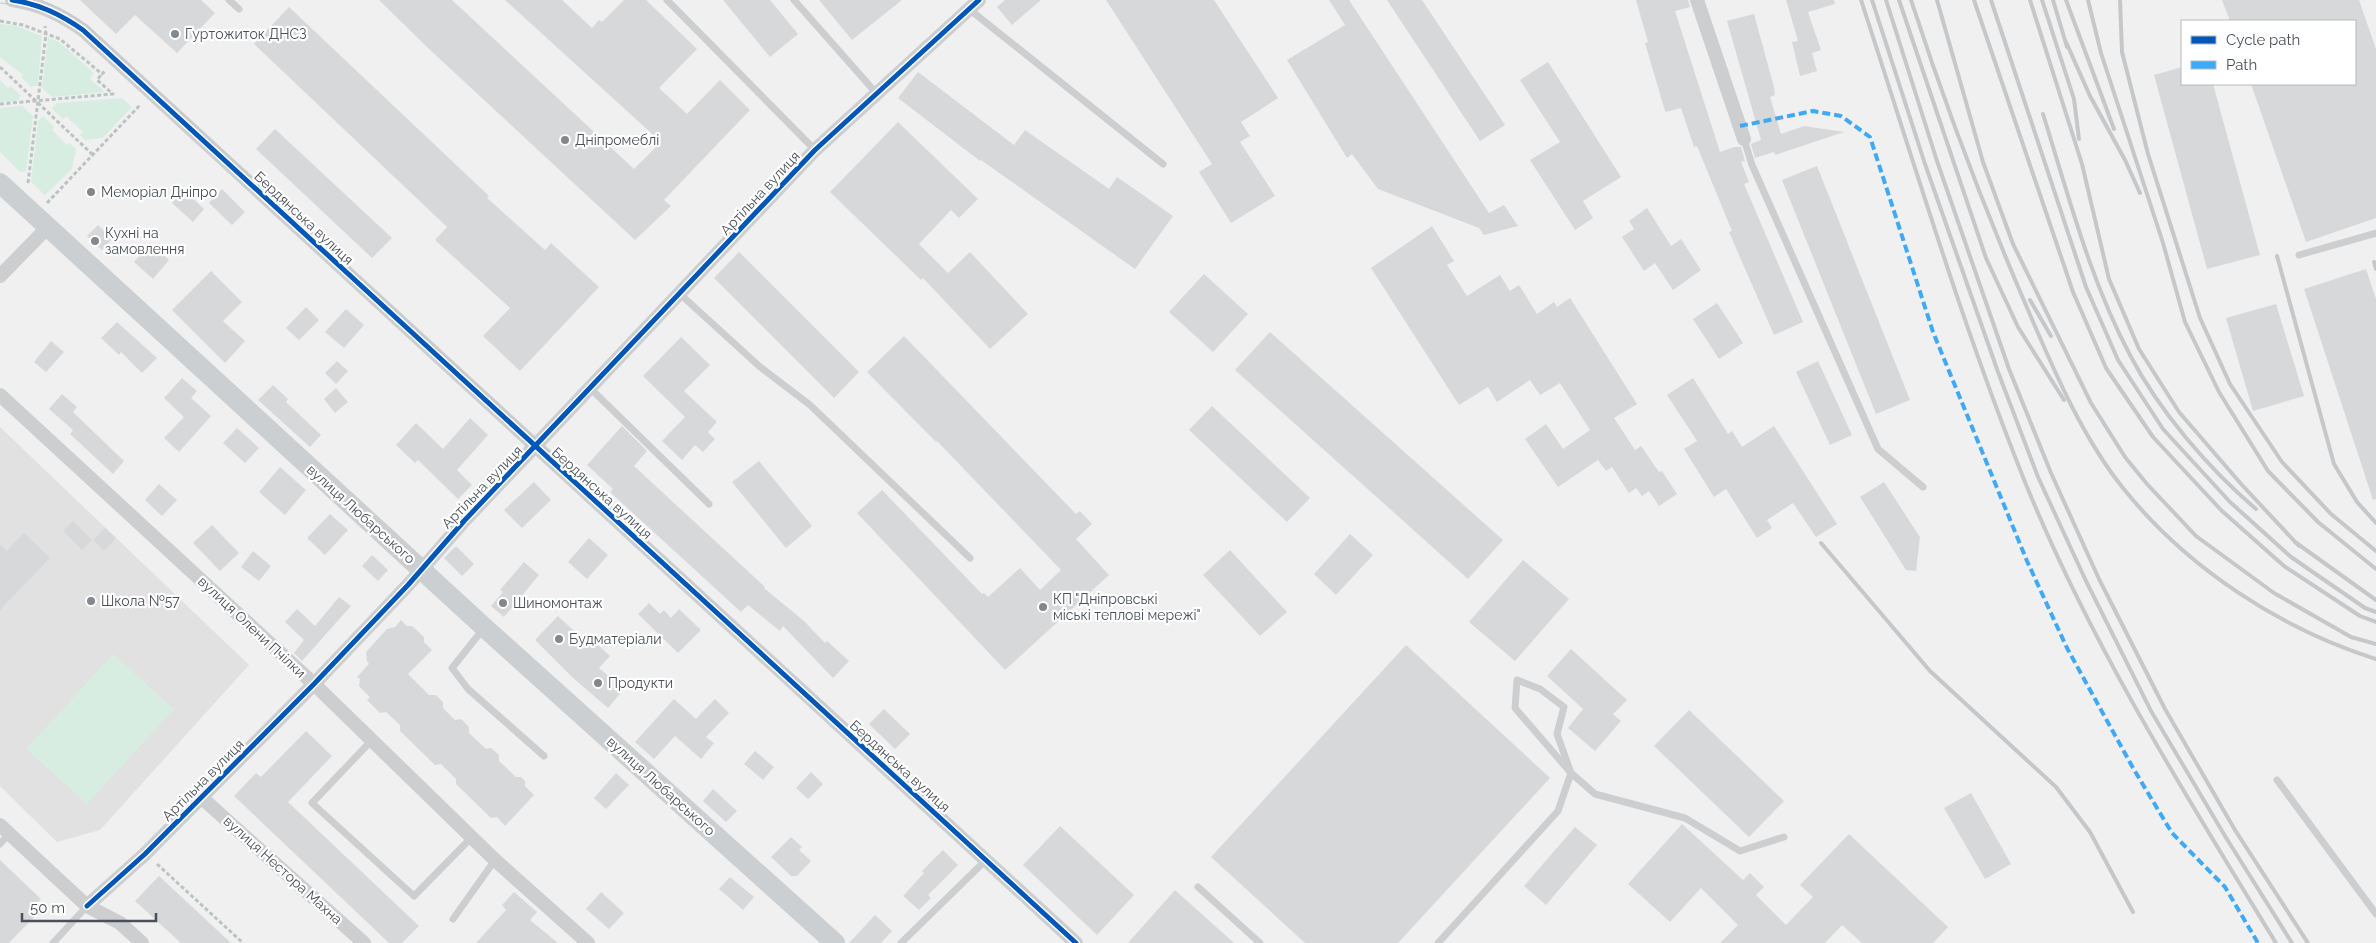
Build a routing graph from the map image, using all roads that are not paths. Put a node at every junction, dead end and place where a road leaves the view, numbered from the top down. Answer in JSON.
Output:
{"nodes":[{"id":1,"x":12,"y":0,"type":"edge"},
{"id":2,"x":229,"y":0,"type":"edge"},
{"id":3,"x":667,"y":0,"type":"edge"},
{"id":4,"x":794,"y":0,"type":"edge"},
{"id":5,"x":1697,"y":0,"type":"edge"},
{"id":6,"x":974,"y":5,"type":"edge"},
{"id":7,"x":239,"y":9,"type":"dead end"},
{"id":8,"x":877,"y":94,"type":"junction"},
{"id":9,"x":1744,"y":139,"type":"joint"},
{"id":10,"x":815,"y":150,"type":"junction"},
{"id":11,"x":1163,"y":164,"type":"dead end"},
{"id":12,"x":0,"y":183,"type":"edge"},
{"id":13,"x":48,"y":227,"type":"junction"},
{"id":14,"x":2376,"y":233,"type":"edge"},
{"id":15,"x":2300,"y":255,"type":"dead end"},
{"id":16,"x":0,"y":276,"type":"edge"},
{"id":17,"x":680,"y":294,"type":"junction"},
{"id":18,"x":591,"y":389,"type":"junction"},
{"id":19,"x":0,"y":395,"type":"edge"},
{"id":20,"x":535,"y":447,"type":"junction"},
{"id":21,"x":1922,"y":487,"type":"dead end"},
{"id":22,"x":709,"y":504,"type":"dead end"},
{"id":23,"x":970,"y":558,"type":"dead end"},
{"id":24,"x":422,"y":568,"type":"junction"},
{"id":25,"x":484,"y":628,"type":"junction"},
{"id":26,"x":314,"y":684,"type":"junction"},
{"id":27,"x":372,"y":740,"type":"junction"},
{"id":28,"x":544,"y":756,"type":"dead end"},
{"id":29,"x":1571,"y":773,"type":"junction"},
{"id":30,"x":2277,"y":780,"type":"dead end"},
{"id":31,"x":202,"y":798,"type":"junction"},
{"id":32,"x":3,"y":835,"type":"edge"},
{"id":33,"x":1784,"y":837,"type":"dead end"},
{"id":34,"x":471,"y":838,"type":"junction"},
{"id":35,"x":495,"y":860,"type":"junction"},
{"id":36,"x":986,"y":860,"type":"junction"},
{"id":37,"x":1198,"y":887,"type":"dead end"},
{"id":38,"x":87,"y":906,"type":"junction"},
{"id":39,"x":2376,"y":914,"type":"edge"},
{"id":40,"x":453,"y":919,"type":"dead end"},
{"id":41,"x":53,"y":943,"type":"edge"},
{"id":42,"x":142,"y":943,"type":"edge"},
{"id":43,"x":364,"y":943,"type":"edge"},
{"id":44,"x":588,"y":943,"type":"edge"},
{"id":45,"x":835,"y":943,"type":"edge"},
{"id":46,"x":901,"y":943,"type":"edge"},
{"id":47,"x":1076,"y":943,"type":"edge"},
{"id":48,"x":1260,"y":943,"type":"edge"},
{"id":49,"x":1438,"y":943,"type":"edge"}],
"edges":[{"from":1,"to":20,"type":"street","name":"Бердянська вулиця"},
{"from":2,"to":7,"type":"lane"},
{"from":3,"to":10,"type":"lane"},
{"from":4,"to":8,"type":"lane"},
{"from":5,"to":9,"type":"street"},
{"from":6,"to":8,"type":"street","name":"Артільна вулиця"},
{"from":6,"to":11,"type":"lane"},
{"from":8,"to":10,"type":"street","name":"Артільна вулиця"},
{"from":9,"to":21,"type":"lane"},
{"from":10,"to":17,"type":"street","name":"Артільна вулиця"},
{"from":12,"to":13,"type":"main road","name":"вулиця Любарського"},
{"from":13,"to":16,"type":"street"},
{"from":13,"to":24,"type":"main road","name":"вулиця Любарського"},
{"from":14,"to":15,"type":"lane"},
{"from":17,"to":18,"type":"street","name":"Артільна вулиця"},
{"from":17,"to":23,"type":"lane"},
{"from":18,"to":20,"type":"street","name":"Артільна вулиця"},
{"from":18,"to":22,"type":"lane"},
{"from":19,"to":26,"type":"street","name":"вулиця Олени Пчілки"},
{"from":20,"to":24,"type":"street","name":"Артільна вулиця"},
{"from":20,"to":36,"type":"street","name":"Бердянська вулиця"},
{"from":24,"to":25,"type":"main road","name":"вулиця Любарського"},
{"from":24,"to":26,"type":"street","name":"Артільна вулиця"},
{"from":25,"to":28,"type":"lane"},
{"from":25,"to":45,"type":"main road","name":"вулиця Любарського"},
{"from":26,"to":27,"type":"street","name":"вулиця Олени Пчілки"},
{"from":26,"to":31,"type":"street","name":"Артільна вулиця"},
{"from":27,"to":34,"type":"street","name":"вулиця Олени Пчілки"},
{"from":27,"to":34,"type":"lane"},
{"from":29,"to":29,"type":"lane"},
{"from":29,"to":33,"type":"lane"},
{"from":29,"to":49,"type":"lane"},
{"from":30,"to":39,"type":"lane"},
{"from":31,"to":38,"type":"street","name":"Артільна вулиця"},
{"from":31,"to":43,"type":"street","name":"вулиця Нестора Махна"},
{"from":32,"to":38,"type":"street"},
{"from":34,"to":35,"type":"street","name":"вулиця Олени Пчілки"},
{"from":35,"to":40,"type":"lane"},
{"from":35,"to":44,"type":"street","name":"вулиця Олени Пчілки"},
{"from":36,"to":46,"type":"lane"},
{"from":36,"to":47,"type":"street","name":"Бердянська вулиця"},
{"from":37,"to":48,"type":"lane"},
{"from":38,"to":41,"type":"lane"},
{"from":38,"to":42,"type":"street"}]}
